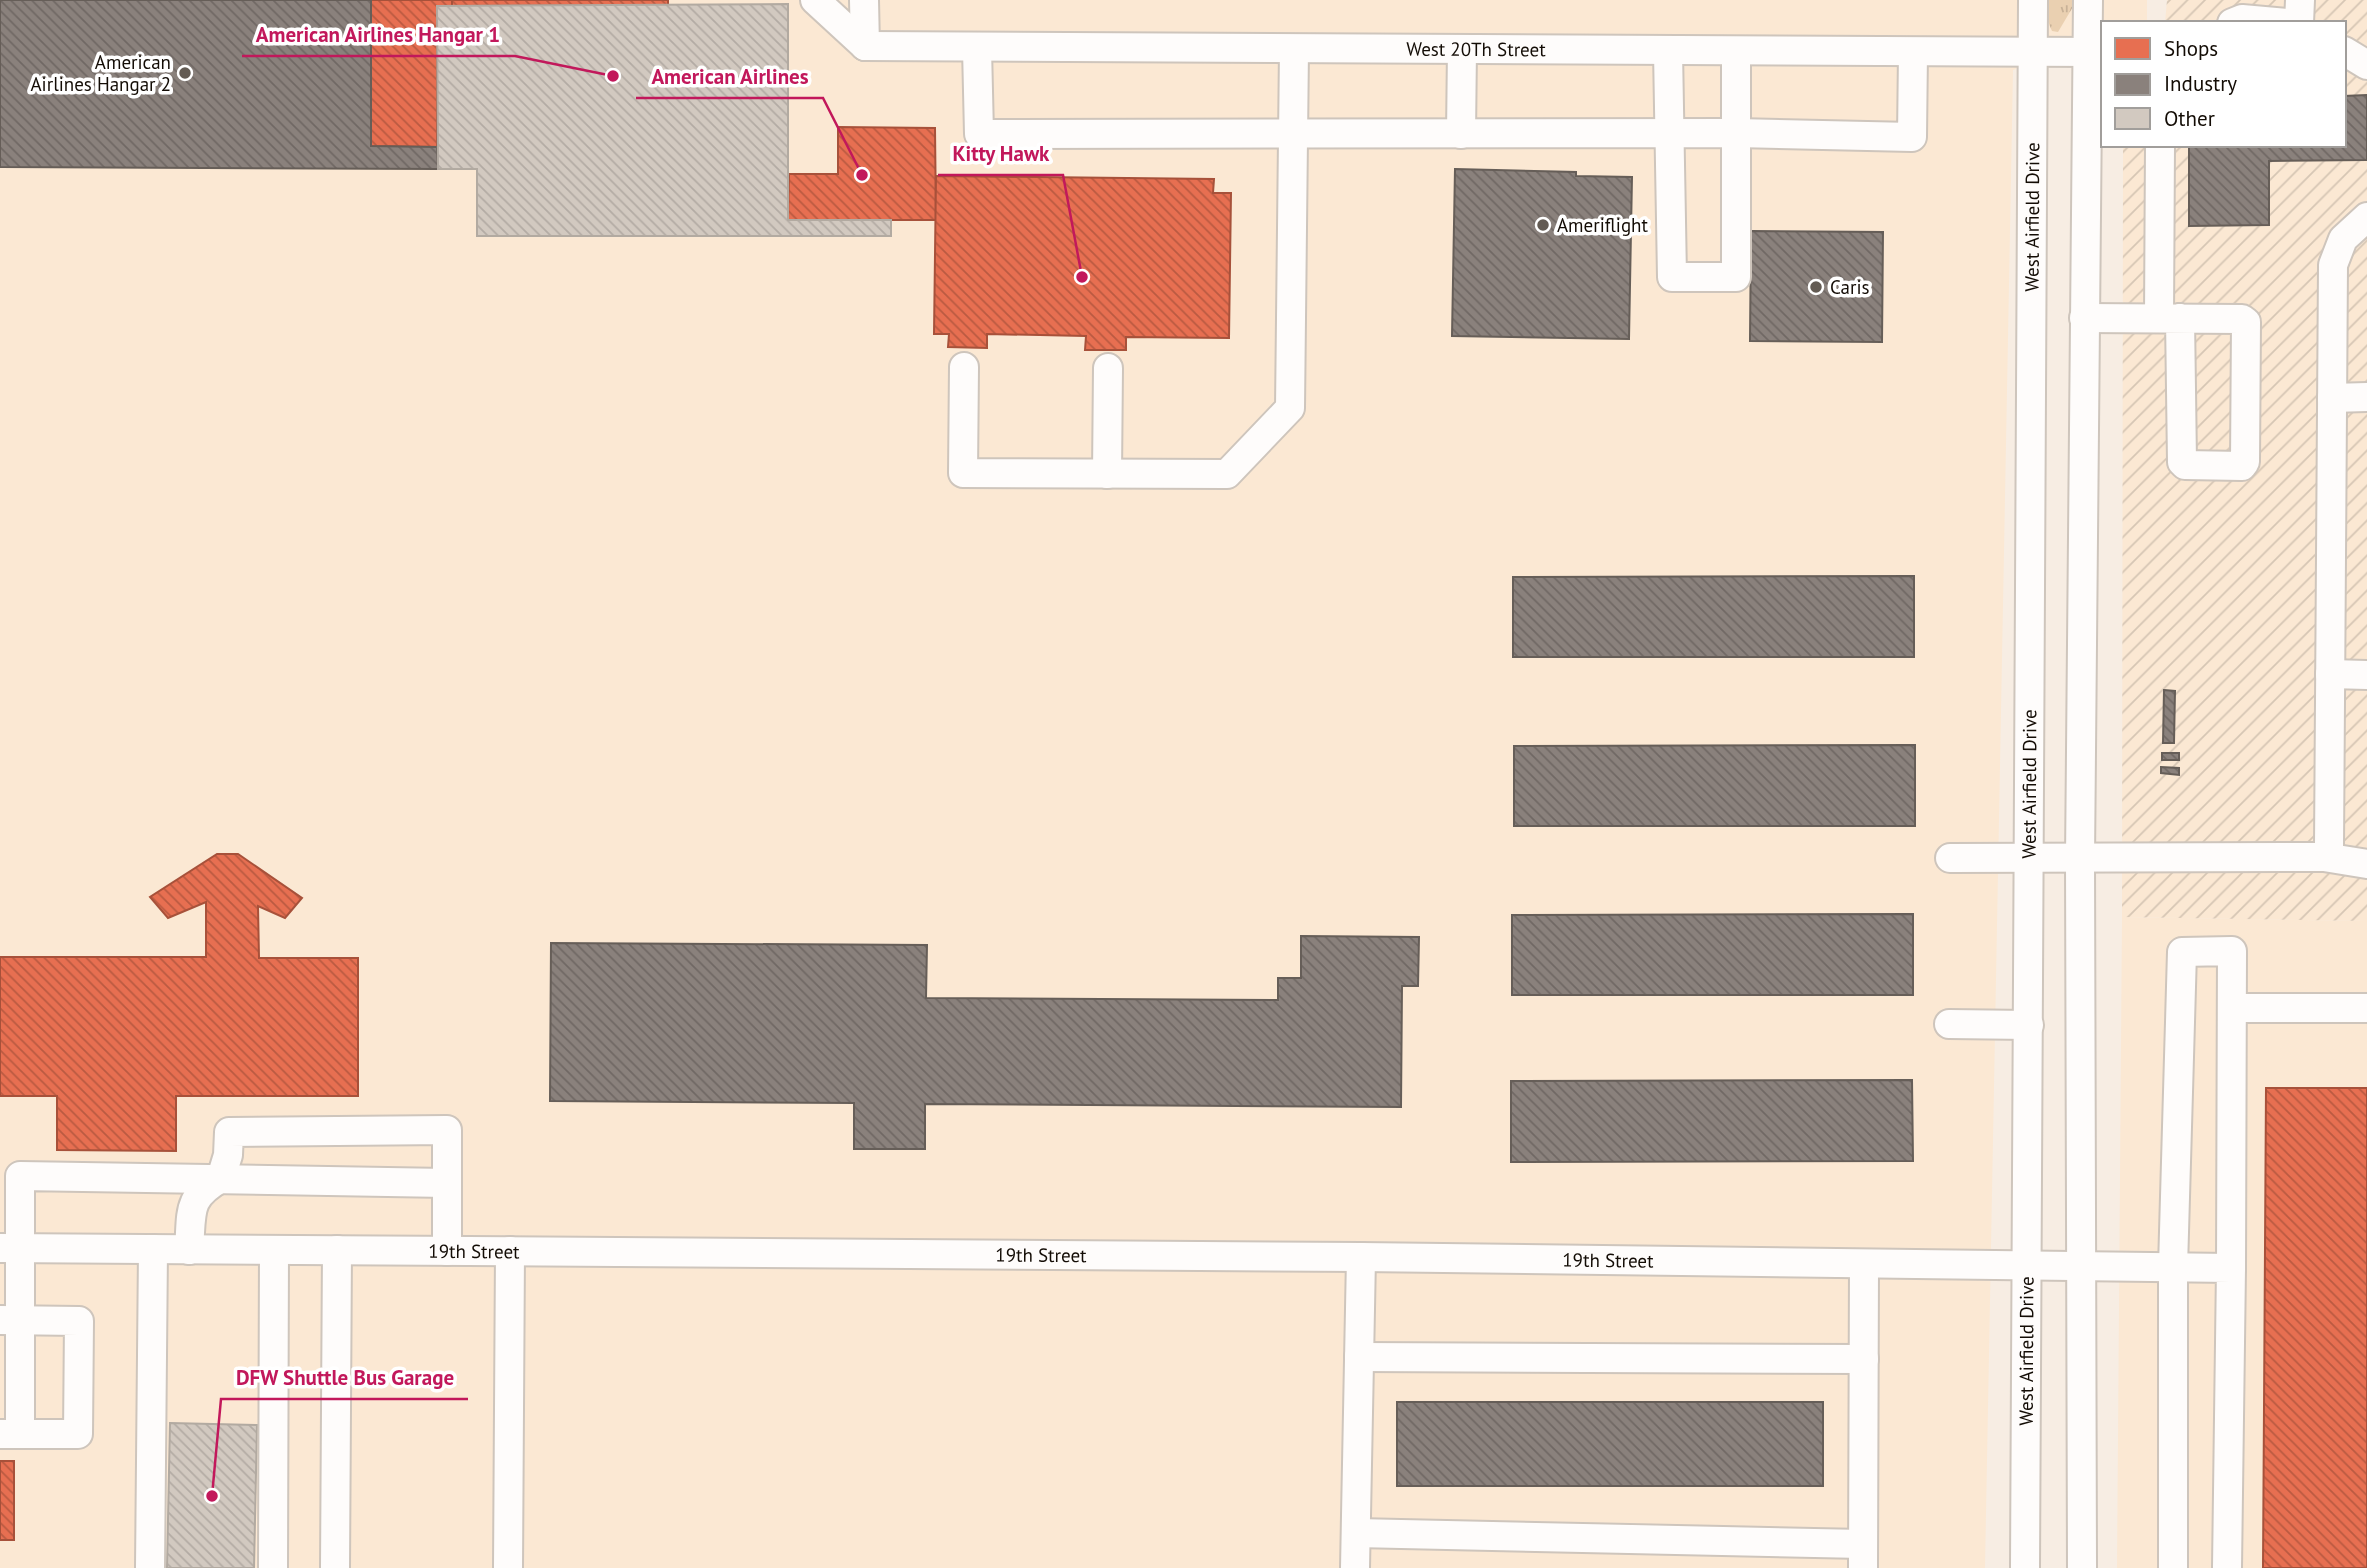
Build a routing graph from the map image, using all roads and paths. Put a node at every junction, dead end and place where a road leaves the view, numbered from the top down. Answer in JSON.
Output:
{"nodes":[{"id":1,"x":816,"y":0,"type":"edge"},
{"id":2,"x":864,"y":0,"type":"edge"},
{"id":3,"x":2033,"y":0,"type":"edge"},
{"id":4,"x":2088,"y":0,"type":"edge"},
{"id":5,"x":2228,"y":0,"type":"edge"},
{"id":6,"x":2300,"y":0,"type":"edge"},
{"id":7,"x":2230,"y":21,"type":"edge"},
{"id":8,"x":2236,"y":21,"type":"edge"},
{"id":9,"x":2265,"y":21,"type":"edge"},
{"id":10,"x":2299,"y":21,"type":"edge"},
{"id":11,"x":865,"y":46,"type":"junction"},
{"id":12,"x":976,"y":48,"type":"junction"},
{"id":13,"x":1294,"y":49,"type":"junction"},
{"id":14,"x":1462,"y":50,"type":"junction"},
{"id":15,"x":1668,"y":51,"type":"junction"},
{"id":16,"x":1736,"y":51,"type":"junction"},
{"id":17,"x":1913,"y":52,"type":"junction"},
{"id":18,"x":2095,"y":52,"type":"edge"},
{"id":19,"x":2346,"y":52,"type":"edge"},
{"id":20,"x":2034,"y":53,"type":"junction"},
{"id":21,"x":2367,"y":65,"type":"edge"},
{"id":22,"x":1736,"y":133,"type":"junction"},
{"id":23,"x":1294,"y":134,"type":"junction"},
{"id":24,"x":1461,"y":134,"type":"junction"},
{"id":25,"x":1670,"y":134,"type":"junction"},
{"id":26,"x":2160,"y":147,"type":"edge"},
{"id":27,"x":2367,"y":217,"type":"edge"},
{"id":28,"x":2084,"y":317,"type":"junction"},
{"id":29,"x":2170,"y":318,"type":"junction"},
{"id":30,"x":964,"y":367,"type":"dead end"},
{"id":31,"x":1108,"y":368,"type":"dead end"},
{"id":32,"x":2367,"y":397,"type":"edge"},
{"id":33,"x":2332,"y":398,"type":"junction"},
{"id":34,"x":1107,"y":474,"type":"junction"},
{"id":35,"x":2330,"y":674,"type":"junction"},
{"id":36,"x":2367,"y":675,"type":"edge"},
{"id":37,"x":2324,"y":857,"type":"junction"},
{"id":38,"x":1950,"y":858,"type":"dead end"},
{"id":39,"x":2029,"y":858,"type":"junction"},
{"id":40,"x":2080,"y":859,"type":"junction"},
{"id":41,"x":2367,"y":864,"type":"edge"},
{"id":42,"x":2232,"y":1008,"type":"junction"},
{"id":43,"x":2367,"y":1008,"type":"edge"},
{"id":44,"x":1949,"y":1024,"type":"dead end"},
{"id":45,"x":2029,"y":1025,"type":"junction"},
{"id":46,"x":10,"y":1176,"type":"edge"},
{"id":47,"x":221,"y":1178,"type":"junction"},
{"id":48,"x":447,"y":1183,"type":"junction"},
{"id":49,"x":10,"y":1248,"type":"edge"},
{"id":50,"x":153,"y":1249,"type":"junction"},
{"id":51,"x":189,"y":1250,"type":"junction"},
{"id":52,"x":274,"y":1250,"type":"junction"},
{"id":53,"x":337,"y":1250,"type":"junction"},
{"id":54,"x":447,"y":1251,"type":"junction"},
{"id":55,"x":510,"y":1251,"type":"junction"},
{"id":56,"x":1361,"y":1257,"type":"junction"},
{"id":57,"x":1864,"y":1265,"type":"junction"},
{"id":58,"x":2029,"y":1266,"type":"junction"},
{"id":59,"x":2081,"y":1266,"type":"junction"},
{"id":60,"x":2173,"y":1267,"type":"junction"},
{"id":61,"x":2231,"y":1268,"type":"junction"},
{"id":62,"x":10,"y":1320,"type":"edge"},
{"id":63,"x":1359,"y":1357,"type":"junction"},
{"id":64,"x":1864,"y":1359,"type":"junction"},
{"id":65,"x":10,"y":1434,"type":"edge"},
{"id":66,"x":1356,"y":1533,"type":"junction"},
{"id":67,"x":1863,"y":1556,"type":"edge"},
{"id":68,"x":150,"y":1568,"type":"edge"},
{"id":69,"x":273,"y":1568,"type":"edge"},
{"id":70,"x":335,"y":1568,"type":"edge"},
{"id":71,"x":508,"y":1568,"type":"edge"},
{"id":72,"x":1355,"y":1568,"type":"edge"},
{"id":73,"x":2025,"y":1568,"type":"edge"},
{"id":74,"x":2082,"y":1568,"type":"edge"},
{"id":75,"x":2173,"y":1568,"type":"edge"},
{"id":76,"x":2227,"y":1568,"type":"edge"}],
"edges":[{"from":1,"to":11,"type":"street"},
{"from":2,"to":11,"type":"street"},
{"from":3,"to":20,"type":"street","name":"West Airfield Drive"},
{"from":4,"to":18,"type":"street"},
{"from":5,"to":7,"type":"street"},
{"from":6,"to":10,"type":"street"},
{"from":8,"to":9,"type":"street"},
{"from":11,"to":12,"type":"street","name":"West 20Th Street"},
{"from":12,"to":13,"type":"street","name":"West 20Th Street"},
{"from":12,"to":23,"type":"street"},
{"from":13,"to":14,"type":"street","name":"West 20Th Street"},
{"from":13,"to":23,"type":"street"},
{"from":14,"to":15,"type":"street","name":"West 20Th Street"},
{"from":14,"to":24,"type":"street"},
{"from":15,"to":16,"type":"street","name":"West 20Th Street"},
{"from":15,"to":25,"type":"street"},
{"from":16,"to":17,"type":"street","name":"West 20Th Street"},
{"from":16,"to":22,"type":"street"},
{"from":17,"to":20,"type":"street","name":"West 20Th Street"},
{"from":17,"to":22,"type":"street"},
{"from":18,"to":20,"type":"street","name":"West 20Th Street"},
{"from":18,"to":28,"type":"street"},
{"from":19,"to":21,"type":"street"},
{"from":20,"to":39,"type":"street","name":"West Airfield Drive"},
{"from":22,"to":25,"type":"street"},
{"from":22,"to":25,"type":"street"},
{"from":23,"to":24,"type":"street"},
{"from":23,"to":34,"type":"street"},
{"from":24,"to":25,"type":"street"},
{"from":26,"to":29,"type":"street"},
{"from":27,"to":33,"type":"street"},
{"from":28,"to":29,"type":"street"},
{"from":28,"to":40,"type":"street"},
{"from":29,"to":29,"type":"street"},
{"from":30,"to":34,"type":"street"},
{"from":31,"to":34,"type":"street"},
{"from":32,"to":33,"type":"street"},
{"from":33,"to":35,"type":"street"},
{"from":35,"to":36,"type":"street"},
{"from":35,"to":37,"type":"street"},
{"from":37,"to":40,"type":"street"},
{"from":37,"to":41,"type":"street"},
{"from":38,"to":39,"type":"street"},
{"from":39,"to":40,"type":"street"},
{"from":39,"to":45,"type":"street","name":"West Airfield Drive"},
{"from":40,"to":59,"type":"street"},
{"from":42,"to":43,"type":"street"},
{"from":42,"to":60,"type":"street"},
{"from":42,"to":61,"type":"street"},
{"from":44,"to":45,"type":"street"},
{"from":45,"to":58,"type":"street","name":"West Airfield Drive"},
{"from":46,"to":47,"type":"street"},
{"from":46,"to":49,"type":"street"},
{"from":47,"to":48,"type":"street"},
{"from":47,"to":48,"type":"street"},
{"from":47,"to":51,"type":"street"},
{"from":48,"to":54,"type":"street"},
{"from":49,"to":50,"type":"street","name":"19th Street"},
{"from":49,"to":62,"type":"street"},
{"from":50,"to":51,"type":"street","name":"19th Street"},
{"from":50,"to":68,"type":"street"},
{"from":51,"to":52,"type":"street","name":"19th Street"},
{"from":52,"to":53,"type":"street","name":"19th Street"},
{"from":52,"to":69,"type":"street"},
{"from":53,"to":54,"type":"street","name":"19th Street"},
{"from":53,"to":70,"type":"street"},
{"from":54,"to":55,"type":"street","name":"19th Street"},
{"from":55,"to":56,"type":"street","name":"19th Street"},
{"from":55,"to":71,"type":"street"},
{"from":56,"to":57,"type":"street","name":"19th Street"},
{"from":56,"to":63,"type":"street"},
{"from":57,"to":58,"type":"street","name":"19th Street"},
{"from":57,"to":64,"type":"street"},
{"from":58,"to":59,"type":"street","name":"19th Street"},
{"from":58,"to":73,"type":"street","name":"West Airfield Drive"},
{"from":59,"to":60,"type":"street","name":"19th Street"},
{"from":59,"to":74,"type":"street"},
{"from":60,"to":61,"type":"street","name":"19th Street"},
{"from":60,"to":75,"type":"street"},
{"from":61,"to":76,"type":"street"},
{"from":62,"to":65,"type":"street"},
{"from":62,"to":65,"type":"street"},
{"from":63,"to":64,"type":"street"},
{"from":63,"to":66,"type":"street"},
{"from":64,"to":67,"type":"street"},
{"from":66,"to":67,"type":"street"},
{"from":66,"to":72,"type":"street"}]}
